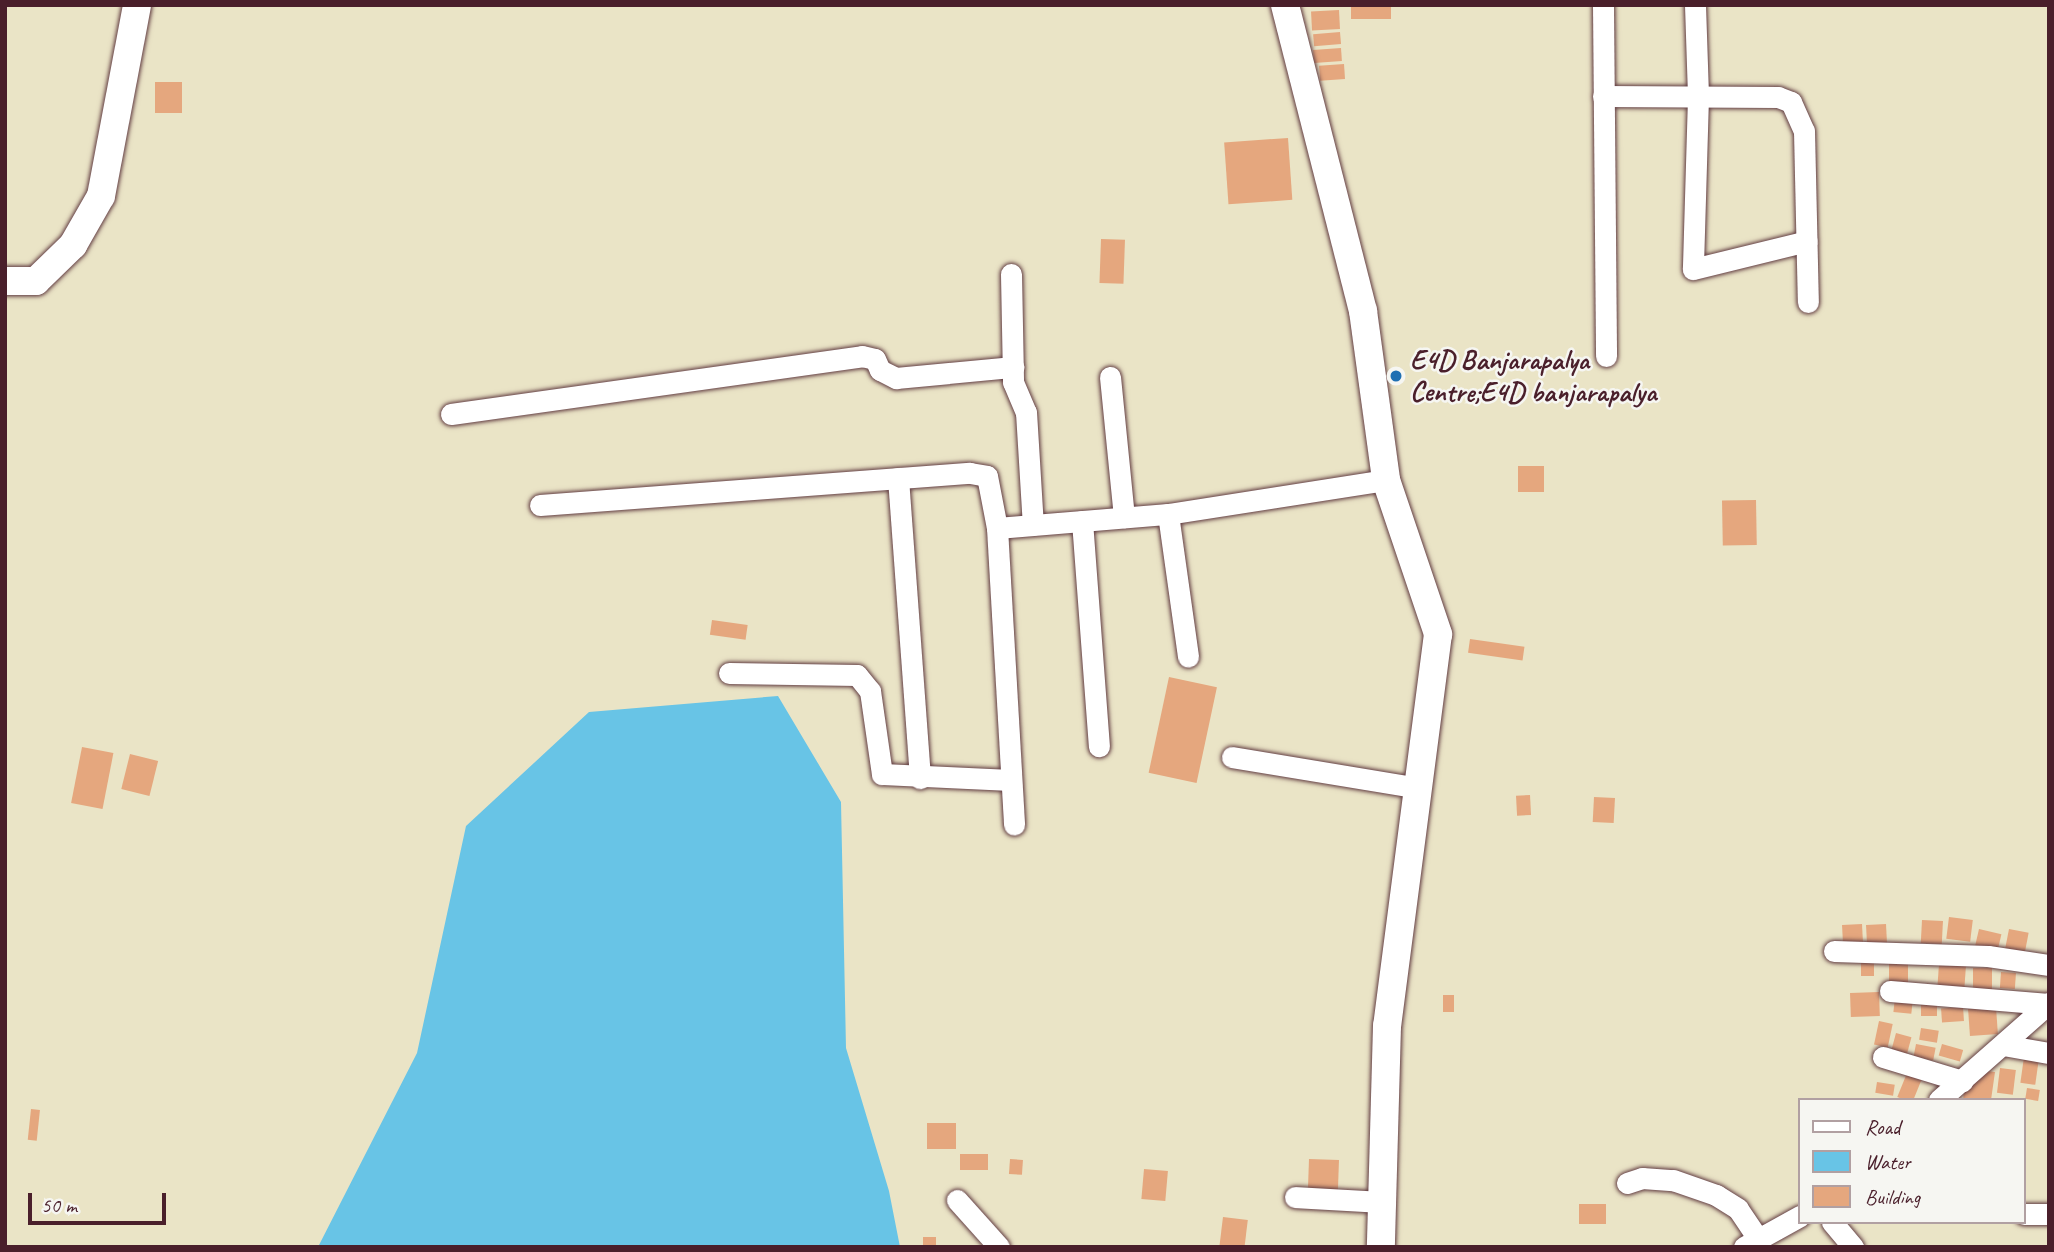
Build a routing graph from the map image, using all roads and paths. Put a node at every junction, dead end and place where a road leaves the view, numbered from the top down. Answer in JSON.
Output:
{"nodes":[{"id":1,"x":136,"y":5,"type":"edge"},
{"id":2,"x":1285,"y":5,"type":"edge"},
{"id":3,"x":1603,"y":5,"type":"edge"},
{"id":4,"x":1695,"y":5,"type":"edge"},
{"id":5,"x":1603,"y":96,"type":"junction"},
{"id":6,"x":1698,"y":97,"type":"junction"},
{"id":7,"x":1807,"y":241,"type":"junction"},
{"id":8,"x":1011,"y":274,"type":"dead end"},
{"id":9,"x":5,"y":281,"type":"edge"},
{"id":10,"x":1808,"y":302,"type":"dead end"},
{"id":11,"x":1606,"y":356,"type":"dead end"},
{"id":12,"x":1013,"y":367,"type":"junction"},
{"id":13,"x":1110,"y":377,"type":"dead end"},
{"id":14,"x":451,"y":414,"type":"dead end"},
{"id":15,"x":898,"y":478,"type":"junction"},
{"id":16,"x":1386,"y":480,"type":"junction"},
{"id":17,"x":540,"y":505,"type":"dead end"},
{"id":18,"x":1168,"y":514,"type":"junction"},
{"id":19,"x":1125,"y":517,"type":"junction"},
{"id":20,"x":1083,"y":521,"type":"junction"},
{"id":21,"x":1033,"y":525,"type":"junction"},
{"id":22,"x":997,"y":528,"type":"junction"},
{"id":23,"x":1188,"y":657,"type":"dead end"},
{"id":24,"x":729,"y":673,"type":"dead end"},
{"id":25,"x":1099,"y":746,"type":"dead end"},
{"id":26,"x":1232,"y":757,"type":"dead end"},
{"id":27,"x":920,"y":778,"type":"junction"},
{"id":28,"x":1012,"y":780,"type":"junction"},
{"id":29,"x":1419,"y":788,"type":"junction"},
{"id":30,"x":1014,"y":825,"type":"dead end"},
{"id":31,"x":1834,"y":951,"type":"dead end"},
{"id":32,"x":2049,"y":965,"type":"edge"},
{"id":33,"x":1890,"y":990,"type":"dead end"},
{"id":34,"x":2048,"y":1003,"type":"edge"},
{"id":35,"x":2003,"y":1045,"type":"junction"},
{"id":36,"x":2049,"y":1053,"type":"edge"},
{"id":37,"x":1883,"y":1058,"type":"dead end"},
{"id":38,"x":1962,"y":1081,"type":"junction"},
{"id":39,"x":1942,"y":1098,"type":"edge"},
{"id":40,"x":1627,"y":1183,"type":"dead end"},
{"id":41,"x":1296,"y":1197,"type":"dead end"},
{"id":42,"x":957,"y":1200,"type":"dead end"},
{"id":43,"x":1381,"y":1202,"type":"junction"},
{"id":44,"x":2026,"y":1214,"type":"edge"},
{"id":45,"x":2049,"y":1214,"type":"edge"},
{"id":46,"x":1798,"y":1217,"type":"edge"},
{"id":47,"x":1834,"y":1224,"type":"edge"},
{"id":48,"x":1764,"y":1241,"type":"edge"},
{"id":49,"x":999,"y":1247,"type":"edge"},
{"id":50,"x":1381,"y":1247,"type":"edge"},
{"id":51,"x":1853,"y":1247,"type":"edge"}],
"edges":[{"from":1,"to":9,"type":"street"},
{"from":2,"to":16,"type":"street"},
{"from":3,"to":5,"type":"street"},
{"from":4,"to":6,"type":"street"},
{"from":5,"to":6,"type":"street"},
{"from":5,"to":11,"type":"street"},
{"from":6,"to":7,"type":"street"},
{"from":6,"to":7,"type":"street"},
{"from":7,"to":10,"type":"street"},
{"from":8,"to":12,"type":"street"},
{"from":12,"to":14,"type":"street"},
{"from":12,"to":21,"type":"street"},
{"from":13,"to":19,"type":"street"},
{"from":15,"to":17,"type":"street"},
{"from":15,"to":22,"type":"street"},
{"from":15,"to":27,"type":"street"},
{"from":16,"to":18,"type":"street"},
{"from":16,"to":29,"type":"street"},
{"from":18,"to":19,"type":"street"},
{"from":18,"to":23,"type":"street"},
{"from":19,"to":20,"type":"street"},
{"from":20,"to":21,"type":"street"},
{"from":20,"to":25,"type":"street"},
{"from":21,"to":22,"type":"street"},
{"from":22,"to":28,"type":"street"},
{"from":24,"to":27,"type":"street"},
{"from":26,"to":29,"type":"street"},
{"from":27,"to":28,"type":"street"},
{"from":28,"to":30,"type":"street"},
{"from":29,"to":43,"type":"street"},
{"from":31,"to":32,"type":"street"},
{"from":33,"to":34,"type":"street"},
{"from":34,"to":35,"type":"street"},
{"from":35,"to":36,"type":"street"},
{"from":35,"to":38,"type":"street"},
{"from":37,"to":38,"type":"street"},
{"from":38,"to":39,"type":"street"},
{"from":40,"to":48,"type":"street"},
{"from":41,"to":43,"type":"street"},
{"from":42,"to":49,"type":"street"},
{"from":43,"to":50,"type":"street"},
{"from":44,"to":45,"type":"street"},
{"from":46,"to":48,"type":"street"},
{"from":47,"to":51,"type":"street"}]}
